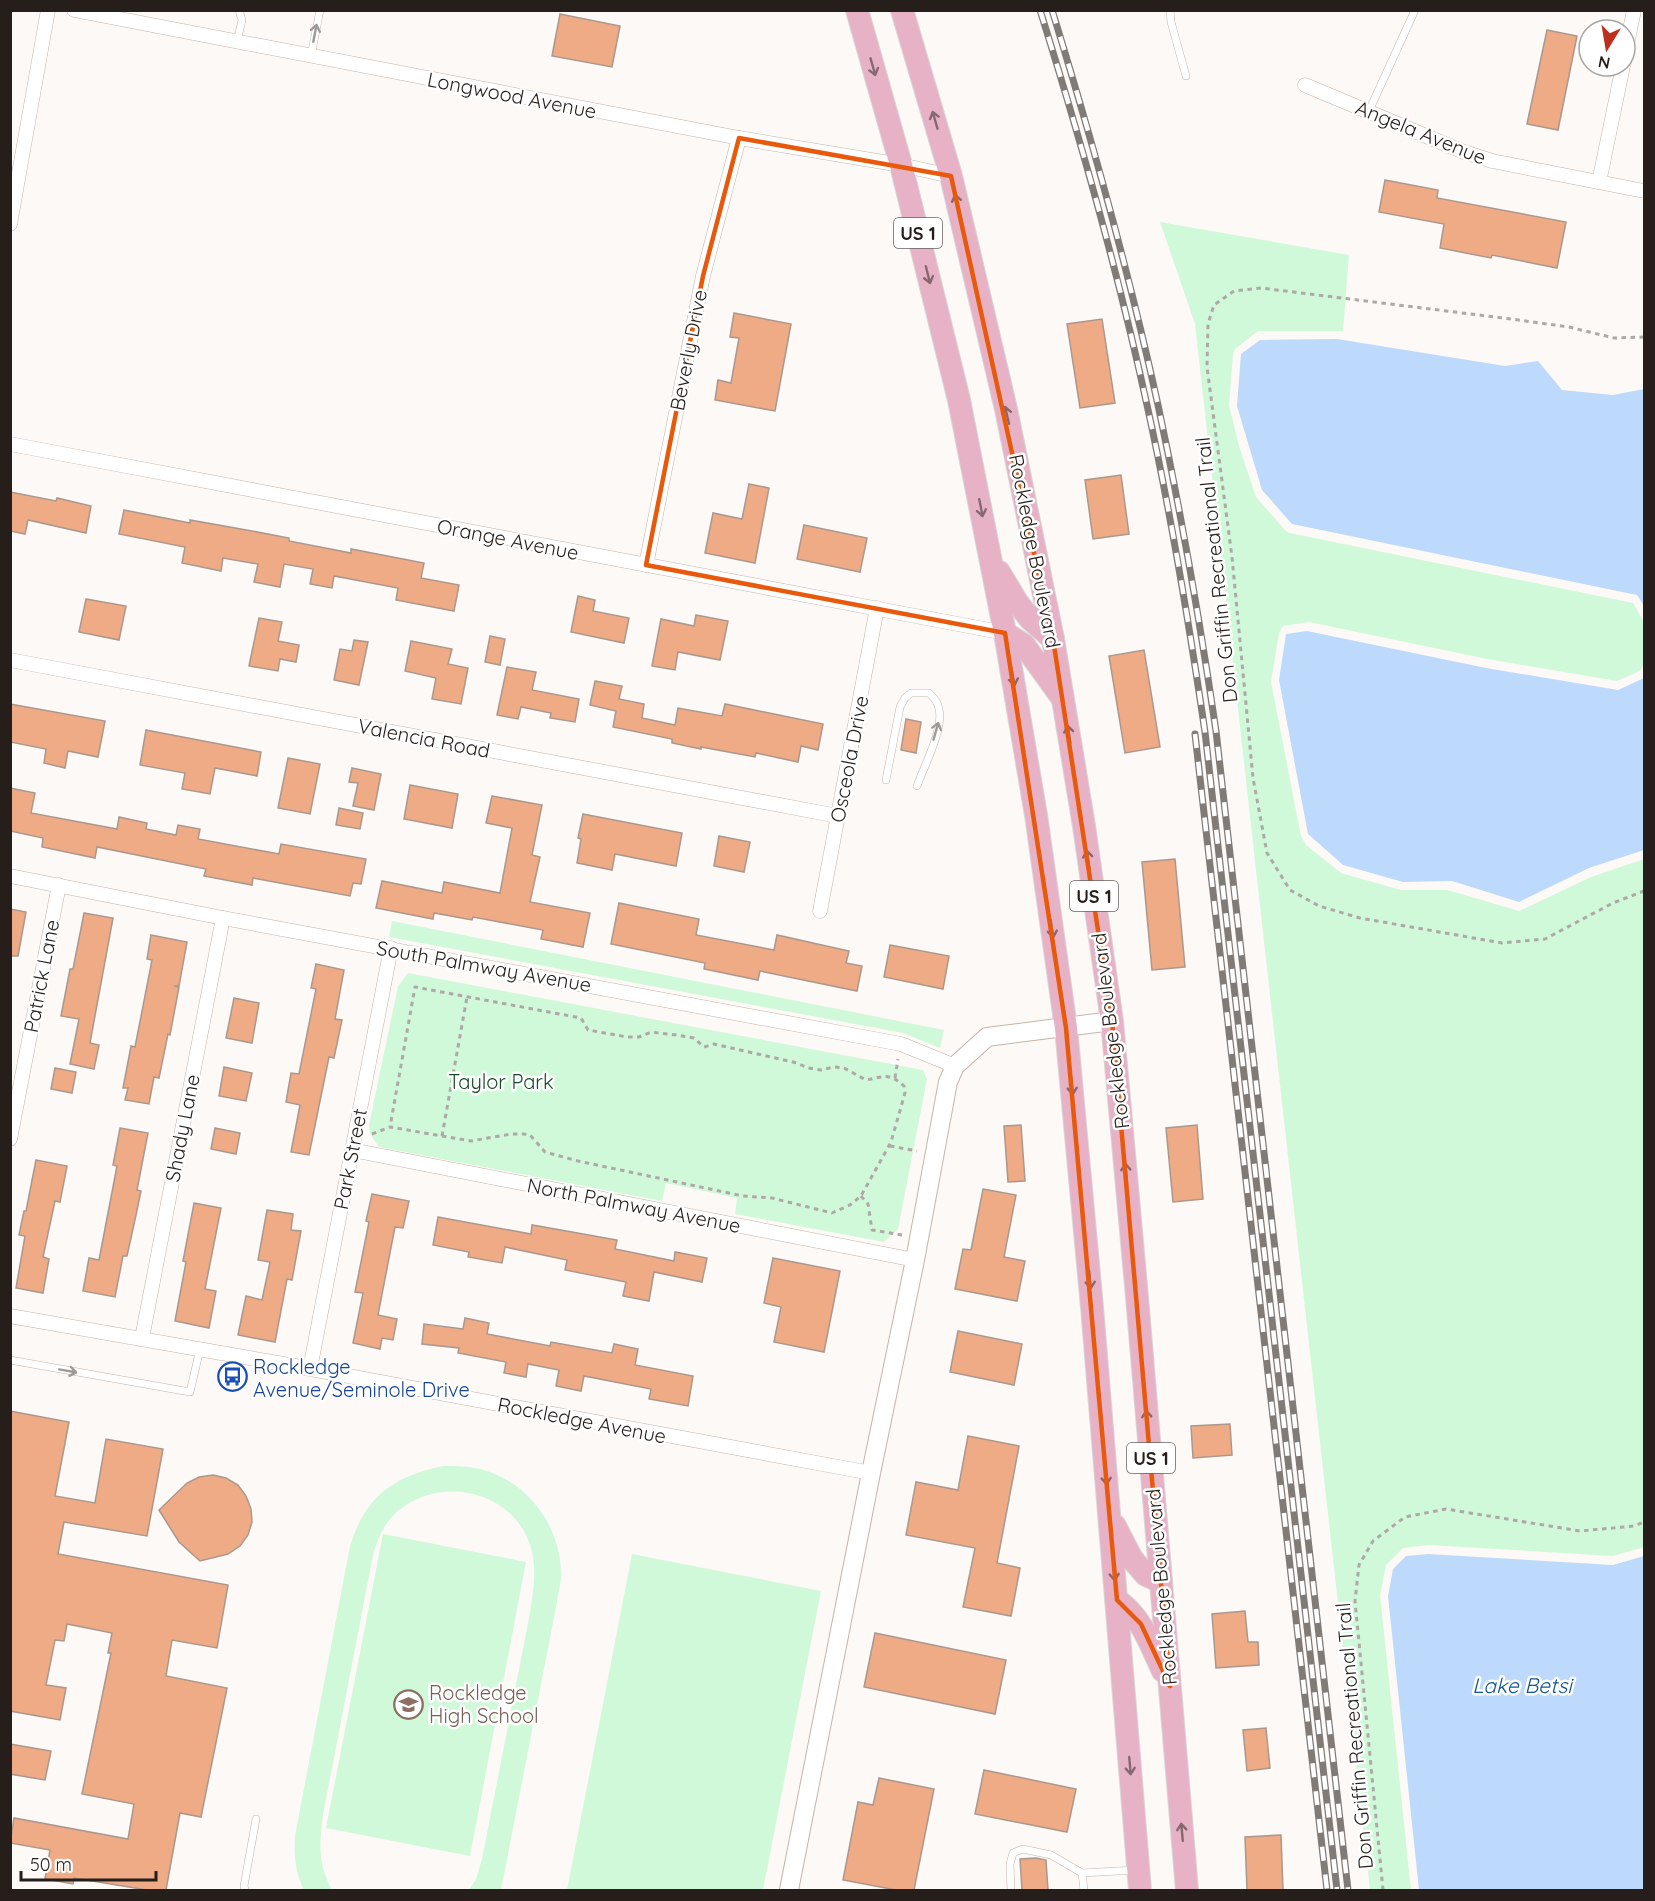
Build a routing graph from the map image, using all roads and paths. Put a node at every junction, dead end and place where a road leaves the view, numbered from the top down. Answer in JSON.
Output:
{"nodes":[{"id":1,"x":48,"y":10,"type":"edge"},
{"id":2,"x":74,"y":10,"type":"edge"},
{"id":3,"x":239,"y":10,"type":"edge"},
{"id":4,"x":320,"y":10,"type":"edge"},
{"id":5,"x":857,"y":10,"type":"edge"},
{"id":6,"x":902,"y":10,"type":"edge"},
{"id":7,"x":1170,"y":10,"type":"edge"},
{"id":8,"x":1415,"y":10,"type":"edge"},
{"id":9,"x":237,"y":42,"type":"junction"},
{"id":10,"x":311,"y":56,"type":"junction"},
{"id":11,"x":1186,"y":76,"type":"dead end"},
{"id":12,"x":1621,"y":78,"type":"edge"},
{"id":13,"x":1305,"y":85,"type":"dead end"},
{"id":14,"x":1369,"y":111,"type":"junction"},
{"id":15,"x":739,"y":138,"type":"junction"},
{"id":16,"x":901,"y":165,"type":"junction"},
{"id":17,"x":951,"y":176,"type":"junction"},
{"id":18,"x":1599,"y":182,"type":"junction"},
{"id":19,"x":1644,"y":191,"type":"edge"},
{"id":20,"x":10,"y":224,"type":"edge"},
{"id":21,"x":1644,"y":337,"type":"edge"},
{"id":22,"x":10,"y":444,"type":"edge"},
{"id":23,"x":991,"y":558,"type":"junction"},
{"id":24,"x":646,"y":565,"type":"junction"},
{"id":25,"x":877,"y":608,"type":"junction"},
{"id":26,"x":1005,"y":633,"type":"junction"},
{"id":27,"x":1053,"y":639,"type":"junction"},
{"id":28,"x":10,"y":660,"type":"edge"},
{"id":29,"x":1063,"y":699,"type":"junction"},
{"id":30,"x":886,"y":780,"type":"dead end"},
{"id":31,"x":917,"y":786,"type":"dead end"},
{"id":32,"x":838,"y":816,"type":"junction"},
{"id":33,"x":10,"y":876,"type":"edge"},
{"id":34,"x":59,"y":885,"type":"junction"},
{"id":35,"x":1644,"y":891,"type":"edge"},
{"id":36,"x":820,"y":911,"type":"dead end"},
{"id":37,"x":223,"y":918,"type":"junction"},
{"id":38,"x":391,"y":948,"type":"junction"},
{"id":39,"x":467,"y":997,"type":"junction"},
{"id":40,"x":1112,"y":1021,"type":"junction"},
{"id":41,"x":1066,"y":1028,"type":"junction"},
{"id":42,"x":951,"y":1074,"type":"junction"},
{"id":43,"x":390,"y":1127,"type":"junction"},
{"id":44,"x":370,"y":1134,"type":"dead end"},
{"id":45,"x":442,"y":1136,"type":"junction"},
{"id":46,"x":10,"y":1139,"type":"edge"},
{"id":47,"x":890,"y":1146,"type":"junction"},
{"id":48,"x":352,"y":1150,"type":"junction"},
{"id":49,"x":917,"y":1151,"type":"dead end"},
{"id":50,"x":861,"y":1196,"type":"junction"},
{"id":51,"x":902,"y":1235,"type":"dead end"},
{"id":52,"x":915,"y":1260,"type":"junction"},
{"id":53,"x":11,"y":1319,"type":"edge"},
{"id":54,"x":142,"y":1338,"type":"junction"},
{"id":55,"x":200,"y":1349,"type":"junction"},
{"id":56,"x":10,"y":1360,"type":"edge"},
{"id":57,"x":310,"y":1369,"type":"junction"},
{"id":58,"x":871,"y":1473,"type":"junction"},
{"id":59,"x":1109,"y":1514,"type":"junction"},
{"id":60,"x":1644,"y":1522,"type":"edge"},
{"id":61,"x":1161,"y":1582,"type":"junction"},
{"id":62,"x":1117,"y":1600,"type":"junction"},
{"id":63,"x":1170,"y":1686,"type":"junction"},
{"id":64,"x":256,"y":1819,"type":"dead end"},
{"id":65,"x":1082,"y":1873,"type":"junction"},
{"id":66,"x":1140,"y":1880,"type":"edge"},
{"id":67,"x":245,"y":1890,"type":"edge"},
{"id":68,"x":789,"y":1890,"type":"edge"},
{"id":69,"x":1011,"y":1890,"type":"edge"},
{"id":70,"x":1084,"y":1890,"type":"edge"},
{"id":71,"x":1187,"y":1890,"type":"edge"},
{"id":72,"x":1383,"y":1890,"type":"edge"}],
"edges":[{"from":1,"to":20,"type":"street"},
{"from":2,"to":9,"type":"street","name":"Longwood Avenue"},
{"from":3,"to":9,"type":"lane"},
{"from":10,"to":4,"type":"lane","one_way":true},
{"from":5,"to":16,"type":"main road","number":"US 1","one_way":true},
{"from":17,"to":6,"type":"main road","name":"Rockledge Boulevard","number":"US 1","one_way":true},
{"from":7,"to":11,"type":"lane"},
{"from":8,"to":14,"type":"lane"},
{"from":9,"to":10,"type":"street","name":"Longwood Avenue"},
{"from":10,"to":15,"type":"street","name":"Longwood Avenue"},
{"from":12,"to":18,"type":"street"},
{"from":13,"to":14,"type":"street","name":"Angela Avenue"},
{"from":14,"to":18,"type":"street","name":"Angela Avenue"},
{"from":15,"to":16,"type":"street","name":"Longwood Avenue"},
{"from":15,"to":24,"type":"street","name":"Beverly Drive"},
{"from":16,"to":17,"type":"street","name":"Longwood Avenue"},
{"from":16,"to":23,"type":"main road","number":"US 1","one_way":true},
{"from":27,"to":17,"type":"main road","name":"Rockledge Boulevard","number":"US 1","one_way":true},
{"from":18,"to":19,"type":"street","name":"Angela Avenue"},
{"from":21,"to":35,"type":"path","name":"Don Griffin Recreational Trail"},
{"from":22,"to":24,"type":"street","name":"Orange Avenue"},
{"from":23,"to":26,"type":"main road","number":"US 1"},
{"from":23,"to":27,"type":"main road"},
{"from":24,"to":25,"type":"street","name":"Orange Avenue"},
{"from":25,"to":26,"type":"street","name":"Orange Avenue"},
{"from":25,"to":32,"type":"street","name":"Osceola Drive"},
{"from":26,"to":29,"type":"main road"},
{"from":26,"to":41,"type":"main road","number":"US 1","one_way":true},
{"from":27,"to":29,"type":"main road","name":"Rockledge Boulevard","number":"US 1"},
{"from":28,"to":32,"type":"street","name":"Valencia Road"},
{"from":40,"to":29,"type":"main road","name":"Rockledge Boulevard","number":"US 1","one_way":true},
{"from":31,"to":30,"type":"lane","one_way":true},
{"from":32,"to":36,"type":"street","name":"Osceola Drive"},
{"from":33,"to":34,"type":"street","name":"South Palmway Avenue"},
{"from":34,"to":37,"type":"street","name":"South Palmway Avenue"},
{"from":34,"to":46,"type":"street","name":"Patrick Lane"},
{"from":37,"to":38,"type":"street","name":"South Palmway Avenue"},
{"from":37,"to":54,"type":"street","name":"Shady Lane"},
{"from":38,"to":42,"type":"street","name":"South Palmway Avenue"},
{"from":38,"to":48,"type":"street","name":"Park Street"},
{"from":39,"to":43,"type":"path"},
{"from":39,"to":45,"type":"path"},
{"from":39,"to":47,"type":"path"},
{"from":40,"to":41,"type":"street"},
{"from":61,"to":40,"type":"main road","name":"Rockledge Boulevard","number":"US 1","one_way":true},
{"from":41,"to":42,"type":"street"},
{"from":41,"to":59,"type":"main road","number":"US 1","one_way":true},
{"from":42,"to":52,"type":"street"},
{"from":43,"to":44,"type":"path"},
{"from":43,"to":45,"type":"path"},
{"from":45,"to":50,"type":"path"},
{"from":47,"to":49,"type":"path"},
{"from":47,"to":50,"type":"path"},
{"from":48,"to":52,"type":"street","name":"North Palmway Avenue"},
{"from":48,"to":57,"type":"street","name":"Park Street"},
{"from":50,"to":51,"type":"path"},
{"from":52,"to":58,"type":"street"},
{"from":53,"to":54,"type":"street","name":"Rockledge Avenue"},
{"from":54,"to":55,"type":"street","name":"Rockledge Avenue"},
{"from":56,"to":55,"type":"lane","one_way":true},
{"from":55,"to":57,"type":"street","name":"Rockledge Avenue"},
{"from":57,"to":58,"type":"street","name":"Rockledge Avenue"},
{"from":58,"to":68,"type":"street"},
{"from":59,"to":61,"type":"main road"},
{"from":59,"to":62,"type":"main road","number":"US 1","one_way":true},
{"from":60,"to":72,"type":"path","name":"Don Griffin Recreational Trail"},
{"from":61,"to":63,"type":"main road","name":"Rockledge Boulevard","number":"US 1"},
{"from":62,"to":63,"type":"main road"},
{"from":62,"to":66,"type":"main road","number":"US 1","one_way":true},
{"from":71,"to":63,"type":"main road","name":"Rockledge Boulevard","number":"US 1","one_way":true},
{"from":64,"to":67,"type":"lane"},
{"from":65,"to":66,"type":"lane"},
{"from":65,"to":69,"type":"lane"},
{"from":65,"to":70,"type":"lane"}]}
